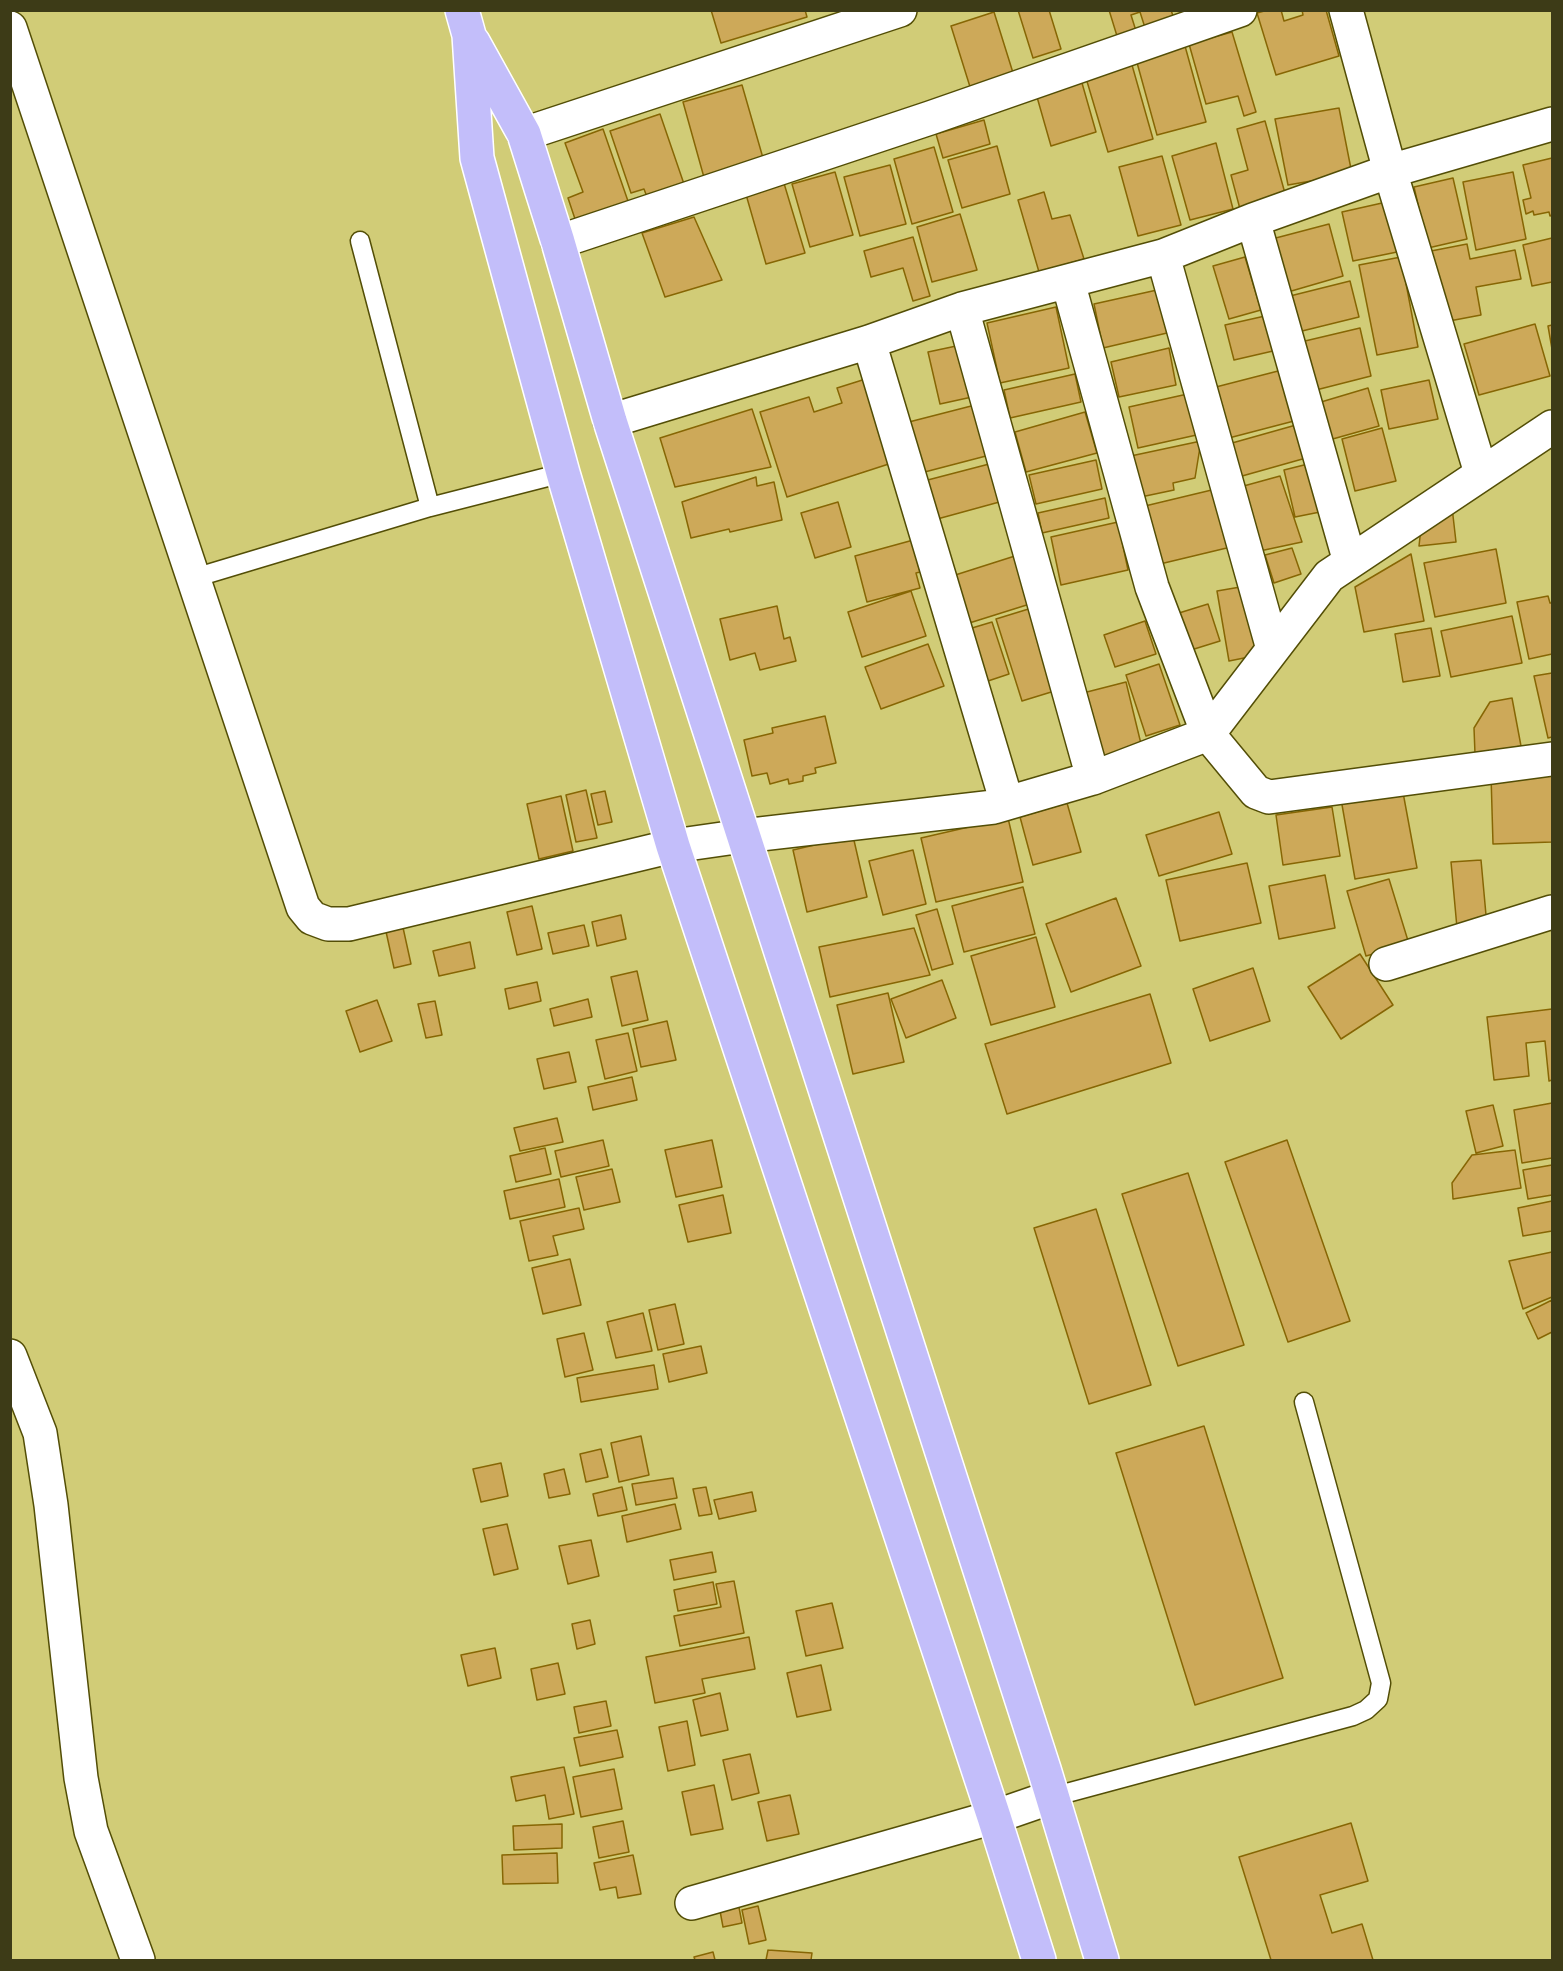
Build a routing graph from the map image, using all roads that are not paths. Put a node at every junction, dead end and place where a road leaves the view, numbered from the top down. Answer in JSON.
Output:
{"nodes":[{"id":1,"x":900,"y":10,"type":"edge"},
{"id":2,"x":1240,"y":10,"type":"edge"},
{"id":3,"x":1346,"y":10,"type":"edge"},
{"id":4,"x":465,"y":23,"type":"edge"},
{"id":5,"x":10,"y":28,"type":"edge"},
{"id":6,"x":1552,"y":124,"type":"edge"},
{"id":7,"x":524,"y":134,"type":"junction"},
{"id":8,"x":1390,"y":171,"type":"junction"},
{"id":9,"x":1253,"y":220,"type":"junction"},
{"id":10,"x":360,"y":241,"type":"dead end"},
{"id":11,"x":558,"y":242,"type":"junction"},
{"id":12,"x":1163,"y":256,"type":"junction"},
{"id":13,"x":1068,"y":282,"type":"junction"},
{"id":14,"x":962,"y":309,"type":"junction"},
{"id":15,"x":869,"y":342,"type":"junction"},
{"id":16,"x":610,"y":421,"type":"junction"},
{"id":17,"x":1552,"y":426,"type":"edge"},
{"id":18,"x":563,"y":473,"type":"junction"},
{"id":19,"x":1480,"y":473,"type":"junction"},
{"id":20,"x":430,"y":507,"type":"junction"},
{"id":21,"x":1350,"y":562,"type":"junction"},
{"id":22,"x":194,"y":578,"type":"junction"},
{"id":23,"x":1274,"y":649,"type":"junction"},
{"id":24,"x":1208,"y":734,"type":"junction"},
{"id":25,"x":1552,"y":759,"type":"edge"},
{"id":26,"x":1093,"y":778,"type":"junction"},
{"id":27,"x":1006,"y":803,"type":"junction"},
{"id":28,"x":743,"y":836,"type":"junction"},
{"id":29,"x":673,"y":846,"type":"junction"},
{"id":30,"x":1552,"y":912,"type":"edge"},
{"id":31,"x":1386,"y":964,"type":"dead end"},
{"id":32,"x":10,"y":1356,"type":"edge"},
{"id":33,"x":1305,"y":1401,"type":"dead end"},
{"id":34,"x":1052,"y":1797,"type":"junction"},
{"id":35,"x":994,"y":1817,"type":"junction"},
{"id":36,"x":692,"y":1903,"type":"dead end"},
{"id":37,"x":138,"y":1960,"type":"edge"},
{"id":38,"x":1039,"y":1960,"type":"edge"},
{"id":39,"x":1102,"y":1960,"type":"edge"}],
"edges":[{"from":1,"to":7,"type":"street"},
{"from":2,"to":11,"type":"street"},
{"from":3,"to":8,"type":"street"},
{"from":4,"to":7,"type":"main road"},
{"from":4,"to":18,"type":"main road"},
{"from":5,"to":22,"type":"street"},
{"from":6,"to":8,"type":"street"},
{"from":7,"to":11,"type":"main road"},
{"from":8,"to":9,"type":"street"},
{"from":8,"to":19,"type":"street"},
{"from":9,"to":12,"type":"street"},
{"from":9,"to":21,"type":"street"},
{"from":10,"to":20,"type":"lane"},
{"from":11,"to":16,"type":"main road"},
{"from":12,"to":13,"type":"street"},
{"from":12,"to":23,"type":"street"},
{"from":13,"to":14,"type":"street"},
{"from":13,"to":24,"type":"street"},
{"from":14,"to":15,"type":"street"},
{"from":14,"to":26,"type":"street"},
{"from":15,"to":16,"type":"street"},
{"from":15,"to":27,"type":"street"},
{"from":16,"to":28,"type":"main road"},
{"from":17,"to":19,"type":"street"},
{"from":18,"to":20,"type":"lane"},
{"from":18,"to":29,"type":"main road"},
{"from":19,"to":21,"type":"street"},
{"from":20,"to":22,"type":"lane"},
{"from":21,"to":23,"type":"street"},
{"from":22,"to":29,"type":"street"},
{"from":23,"to":24,"type":"street"},
{"from":24,"to":25,"type":"street"},
{"from":24,"to":26,"type":"street"},
{"from":26,"to":27,"type":"street"},
{"from":27,"to":28,"type":"street"},
{"from":28,"to":29,"type":"street"},
{"from":28,"to":34,"type":"main road"},
{"from":29,"to":35,"type":"main road"},
{"from":30,"to":31,"type":"street"},
{"from":32,"to":37,"type":"street"},
{"from":33,"to":34,"type":"lane"},
{"from":34,"to":35,"type":"street"},
{"from":34,"to":39,"type":"main road"},
{"from":35,"to":36,"type":"street"},
{"from":35,"to":38,"type":"main road"}]}
